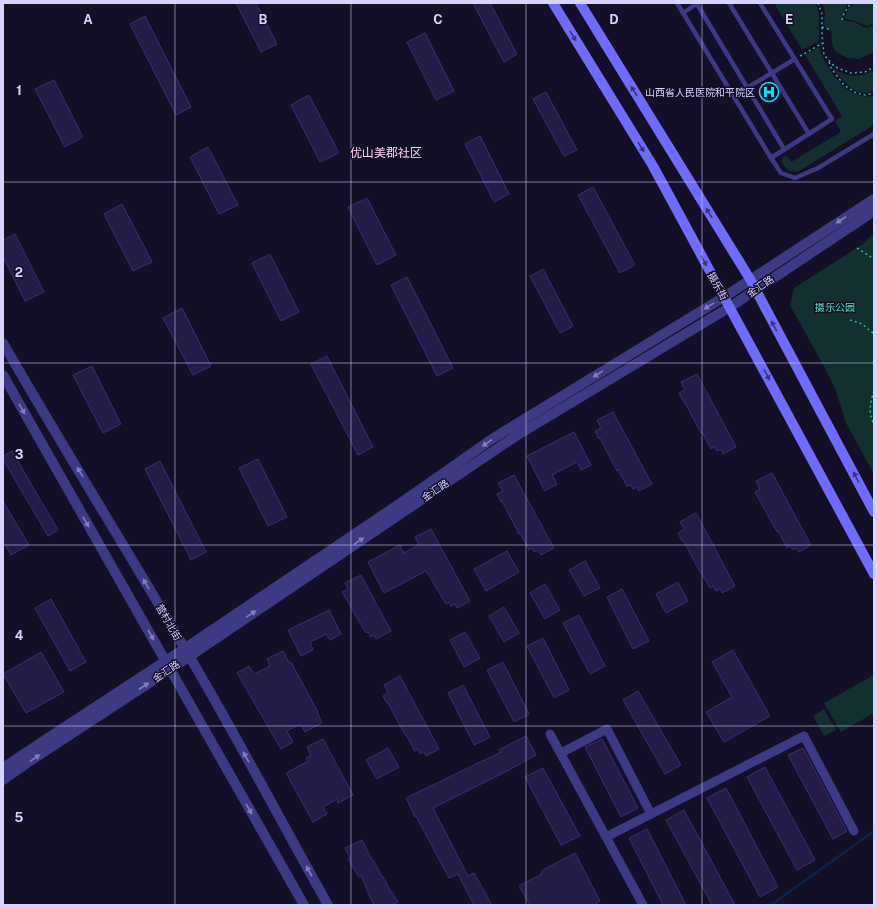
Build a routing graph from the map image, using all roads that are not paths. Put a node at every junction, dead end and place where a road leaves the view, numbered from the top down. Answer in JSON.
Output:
{"nodes":[{"id":1,"x":553,"y":3,"type":"edge"},
{"id":2,"x":580,"y":3,"type":"edge"},
{"id":3,"x":677,"y":3,"type":"edge"},
{"id":4,"x":729,"y":3,"type":"edge"},
{"id":5,"x":760,"y":3,"type":"edge"},
{"id":6,"x":697,"y":4,"type":"edge"},
{"id":7,"x":683,"y":13,"type":"junction"},
{"id":8,"x":795,"y":59,"type":"junction"},
{"id":9,"x":772,"y":73,"type":"junction"},
{"id":10,"x":747,"y":88,"type":"junction"},
{"id":11,"x":809,"y":134,"type":"junction"},
{"id":12,"x":874,"y":134,"type":"edge"},
{"id":13,"x":784,"y":149,"type":"junction"},
{"id":14,"x":771,"y":158,"type":"junction"},
{"id":15,"x":874,"y":199,"type":"edge"},
{"id":16,"x":874,"y":211,"type":"edge"},
{"id":17,"x":750,"y":279,"type":"junction"},
{"id":18,"x":755,"y":290,"type":"junction"},
{"id":19,"x":724,"y":297,"type":"junction"},
{"id":20,"x":730,"y":307,"type":"junction"},
{"id":21,"x":3,"y":343,"type":"edge"},
{"id":22,"x":3,"y":375,"type":"edge"},
{"id":23,"x":874,"y":512,"type":"edge"},
{"id":24,"x":874,"y":574,"type":"edge"},
{"id":25,"x":187,"y":652,"type":"junction"},
{"id":26,"x":168,"y":665,"type":"junction"},
{"id":27,"x":550,"y":734,"type":"dead end"},
{"id":28,"x":561,"y":753,"type":"junction"},
{"id":29,"x":3,"y":768,"type":"edge"},
{"id":30,"x":3,"y":780,"type":"edge"},
{"id":31,"x":651,"y":814,"type":"junction"},
{"id":32,"x":854,"y":831,"type":"dead end"},
{"id":33,"x":606,"y":837,"type":"junction"},
{"id":34,"x":304,"y":905,"type":"edge"},
{"id":35,"x":328,"y":905,"type":"edge"},
{"id":36,"x":643,"y":905,"type":"edge"}],
"edges":[{"from":1,"to":19,"type":"main road","name":"摄乐街","one_way":true},
{"from":17,"to":2,"type":"main road","one_way":true},
{"from":3,"to":7,"type":"lane"},
{"from":4,"to":9,"type":"lane"},
{"from":5,"to":8,"type":"lane"},
{"from":6,"to":7,"type":"lane"},
{"from":6,"to":10,"type":"lane"},
{"from":7,"to":14,"type":"lane"},
{"from":8,"to":9,"type":"lane"},
{"from":8,"to":11,"type":"lane"},
{"from":9,"to":10,"type":"lane"},
{"from":9,"to":11,"type":"lane"},
{"from":10,"to":13,"type":"lane"},
{"from":11,"to":13,"type":"lane"},
{"from":12,"to":14,"type":"lane"},
{"from":13,"to":14,"type":"lane"},
{"from":15,"to":17,"type":"street","name":"金汇路","one_way":true},
{"from":16,"to":18,"type":"street","name":"金汇路"},
{"from":17,"to":18,"type":"main road"},
{"from":17,"to":19,"type":"street","name":"金汇路"},
{"from":18,"to":20,"type":"street","name":"金汇路"},
{"from":23,"to":18,"type":"main road","one_way":true},
{"from":19,"to":20,"type":"main road","name":"摄乐街"},
{"from":19,"to":25,"type":"street","name":"金汇路","one_way":true},
{"from":20,"to":24,"type":"main road","name":"摄乐街","one_way":true},
{"from":25,"to":20,"type":"street","name":"金汇路","one_way":true},
{"from":25,"to":21,"type":"street","name":"营村北街","one_way":true},
{"from":22,"to":26,"type":"street","one_way":true},
{"from":25,"to":26,"type":"street","name":"金汇路"},
{"from":35,"to":25,"type":"street","name":"营村北街","one_way":true},
{"from":26,"to":29,"type":"street","name":"金汇路"},
{"from":30,"to":26,"type":"street","name":"金汇路","one_way":true},
{"from":26,"to":34,"type":"street","one_way":true},
{"from":27,"to":28,"type":"street"},
{"from":28,"to":31,"type":"street"},
{"from":28,"to":33,"type":"street"},
{"from":31,"to":32,"type":"street"},
{"from":31,"to":33,"type":"street"},
{"from":33,"to":36,"type":"street"}]}
